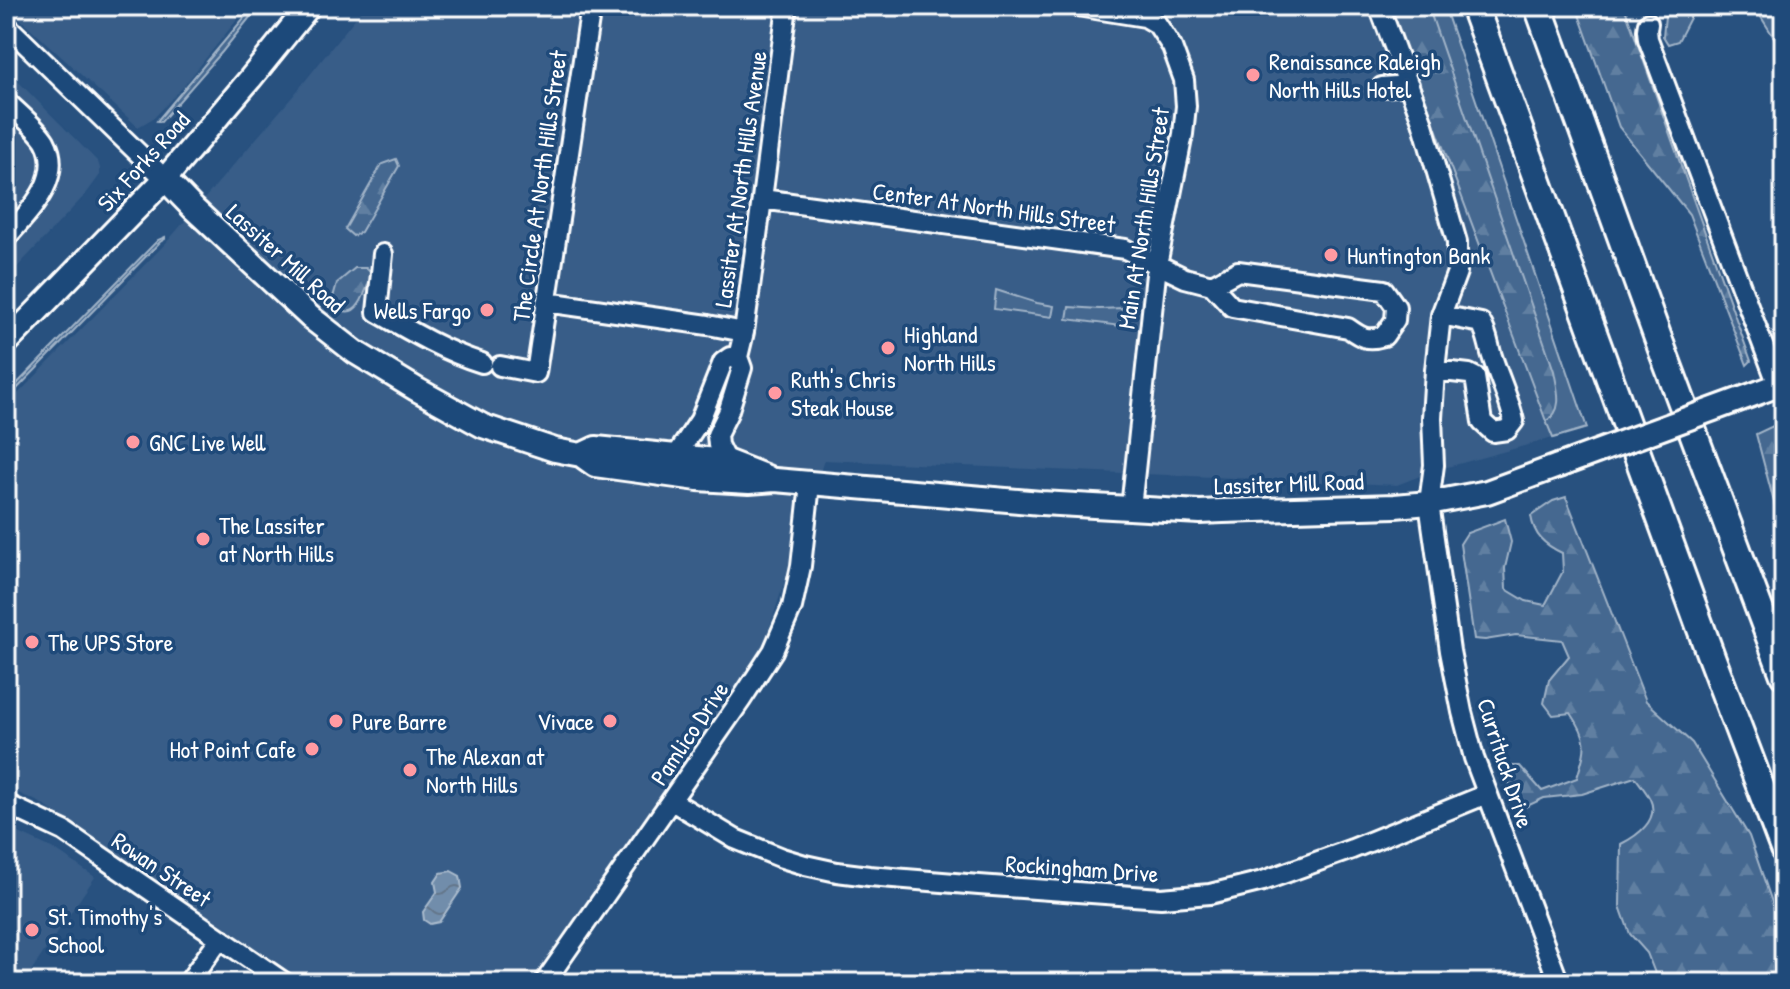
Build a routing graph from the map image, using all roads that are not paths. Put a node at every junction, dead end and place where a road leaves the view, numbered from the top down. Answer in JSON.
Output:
{"nodes":[{"id":1,"x":309,"y":6,"type":"edge"},
{"id":2,"x":591,"y":6,"type":"edge"},
{"id":3,"x":787,"y":6,"type":"edge"},
{"id":4,"x":1077,"y":6,"type":"edge"},
{"id":5,"x":1379,"y":6,"type":"edge"},
{"id":6,"x":1474,"y":6,"type":"edge"},
{"id":7,"x":1538,"y":6,"type":"edge"},
{"id":8,"x":1648,"y":23,"type":"dead end"},
{"id":9,"x":6,"y":25,"type":"edge"},
{"id":10,"x":1409,"y":85,"type":"junction"},
{"id":11,"x":1382,"y":87,"type":"dead end"},
{"id":12,"x":6,"y":101,"type":"edge"},
{"id":13,"x":165,"y":179,"type":"junction"},
{"id":14,"x":762,"y":199,"type":"junction"},
{"id":15,"x":6,"y":238,"type":"edge"},
{"id":16,"x":383,"y":254,"type":"dead end"},
{"id":17,"x":1157,"y":265,"type":"junction"},
{"id":18,"x":1212,"y":285,"type":"junction"},
{"id":19,"x":546,"y":302,"type":"junction"},
{"id":20,"x":1441,"y":315,"type":"junction"},
{"id":21,"x":744,"y":332,"type":"junction"},
{"id":22,"x":6,"y":343,"type":"edge"},
{"id":23,"x":738,"y":357,"type":"junction"},
{"id":24,"x":1435,"y":370,"type":"junction"},
{"id":25,"x":1774,"y":387,"type":"edge"},
{"id":26,"x":581,"y":455,"type":"junction"},
{"id":27,"x":676,"y":456,"type":"junction"},
{"id":28,"x":726,"y":461,"type":"junction"},
{"id":29,"x":775,"y":480,"type":"junction"},
{"id":30,"x":810,"y":484,"type":"junction"},
{"id":31,"x":1429,"y":503,"type":"junction"},
{"id":32,"x":1131,"y":508,"type":"junction"},
{"id":33,"x":1784,"y":675,"type":"edge"},
{"id":34,"x":1487,"y":794,"type":"junction"},
{"id":35,"x":672,"y":801,"type":"junction"},
{"id":36,"x":6,"y":804,"type":"edge"},
{"id":37,"x":1784,"y":849,"type":"edge"},
{"id":38,"x":220,"y":938,"type":"junction"},
{"id":39,"x":188,"y":983,"type":"edge"},
{"id":40,"x":285,"y":983,"type":"edge"},
{"id":41,"x":544,"y":983,"type":"edge"},
{"id":42,"x":1559,"y":983,"type":"edge"}],
"edges":[{"from":1,"to":13,"type":"main road","name":"Six Forks Road"},
{"from":2,"to":19,"type":"street","name":"The Circle At North Hills Street"},
{"from":3,"to":14,"type":"street","name":"Lassiter At North Hills Avenue"},
{"from":4,"to":17,"type":"street","name":"Main At North Hills Street"},
{"from":5,"to":10,"type":"street"},
{"from":6,"to":37,"type":"highway"},
{"from":7,"to":33,"type":"highway"},
{"from":8,"to":25,"type":"street"},
{"from":9,"to":13,"type":"street","name":"Lassiter Mill Road"},
{"from":10,"to":11,"type":"street"},
{"from":10,"to":20,"type":"street"},
{"from":12,"to":15,"type":"street"},
{"from":13,"to":22,"type":"main road","name":"Six Forks Road"},
{"from":13,"to":26,"type":"main road","name":"Lassiter Mill Road"},
{"from":14,"to":17,"type":"street","name":"Center At North Hills Street"},
{"from":14,"to":21,"type":"street","name":"Lassiter At North Hills Avenue"},
{"from":16,"to":19,"type":"street","name":"The Circle At North Hills Street"},
{"from":17,"to":18,"type":"street","name":"Center At North Hills Street"},
{"from":17,"to":32,"type":"street","name":"Main At North Hills Street"},
{"from":18,"to":18,"type":"street","name":"Center At North Hills Street"},
{"from":19,"to":21,"type":"street"},
{"from":20,"to":24,"type":"street"},
{"from":20,"to":24,"type":"street"},
{"from":21,"to":23,"type":"street","name":"Lassiter At North Hills Avenue"},
{"from":23,"to":27,"type":"street","name":"Lassiter At North Hills Avenue"},
{"from":23,"to":28,"type":"street","name":"Lassiter At North Hills Avenue"},
{"from":24,"to":31,"type":"street"},
{"from":25,"to":31,"type":"main road","name":"Lassiter Mill Road","bridge":true},
{"from":26,"to":27,"type":"main road","name":"Lassiter Mill Road"},
{"from":26,"to":29,"type":"main road","name":"Lassiter Mill Road"},
{"from":27,"to":28,"type":"main road","name":"Lassiter Mill Road"},
{"from":28,"to":29,"type":"main road","name":"Lassiter Mill Road"},
{"from":29,"to":30,"type":"main road","name":"Lassiter Mill Road"},
{"from":30,"to":32,"type":"main road","name":"Lassiter Mill Road"},
{"from":30,"to":35,"type":"street","name":"Pamlico Drive"},
{"from":31,"to":32,"type":"main road","name":"Lassiter Mill Road"},
{"from":31,"to":34,"type":"street","name":"Currituck Drive"},
{"from":34,"to":35,"type":"street","name":"Rockingham Drive"},
{"from":34,"to":42,"type":"street","name":"Currituck Drive"},
{"from":35,"to":41,"type":"street","name":"Pamlico Drive"},
{"from":36,"to":38,"type":"street","name":"Rowan Street"},
{"from":38,"to":39,"type":"street"},
{"from":38,"to":40,"type":"street","name":"Rowan Street"}]}
